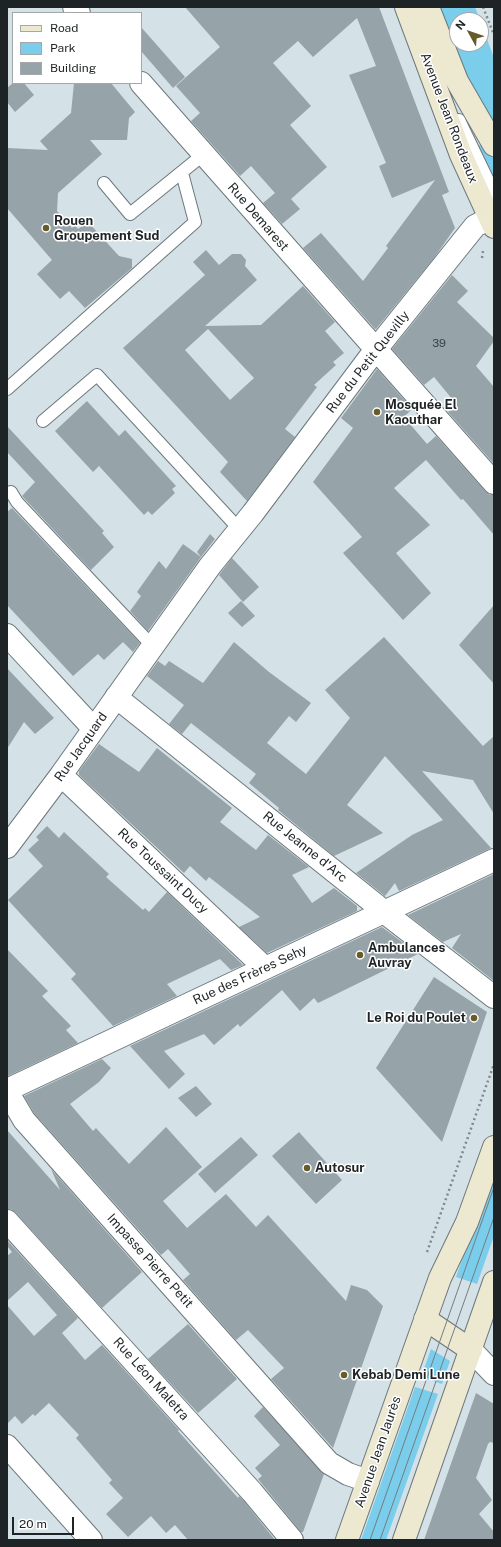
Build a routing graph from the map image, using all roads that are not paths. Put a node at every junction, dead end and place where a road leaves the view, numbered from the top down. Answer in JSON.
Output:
{"nodes":[{"id":1,"x":406,"y":7,"type":"edge"},
{"id":2,"x":417,"y":7,"type":"edge"},
{"id":3,"x":428,"y":7,"type":"edge"},
{"id":4,"x":142,"y":84,"type":"edge"},
{"id":5,"x":494,"y":145,"type":"edge"},
{"id":6,"x":204,"y":154,"type":"junction"},
{"id":7,"x":182,"y":173,"type":"junction"},
{"id":8,"x":104,"y":183,"type":"dead end"},
{"id":9,"x":494,"y":193,"type":"edge"},
{"id":10,"x":492,"y":223,"type":"edge"},
{"id":11,"x":376,"y":350,"type":"junction"},
{"id":12,"x":7,"y":389,"type":"edge"},
{"id":13,"x":43,"y":421,"type":"dead end"},
{"id":14,"x":494,"y":483,"type":"edge"},
{"id":15,"x":11,"y":492,"type":"dead end"},
{"id":16,"x":246,"y":521,"type":"junction"},
{"id":17,"x":210,"y":566,"type":"joint"},
{"id":18,"x":7,"y":635,"type":"edge"},
{"id":19,"x":153,"y":645,"type":"junction"},
{"id":20,"x":116,"y":697,"type":"junction"},
{"id":21,"x":93,"y":728,"type":"junction"},
{"id":22,"x":61,"y":775,"type":"junction"},
{"id":23,"x":7,"y":847,"type":"edge"},
{"id":24,"x":494,"y":860,"type":"edge"},
{"id":25,"x":384,"y":912,"type":"junction"},
{"id":26,"x":265,"y":968,"type":"junction"},
{"id":27,"x":494,"y":998,"type":"edge"},
{"id":28,"x":7,"y":1091,"type":"edge"},
{"id":29,"x":494,"y":1147,"type":"edge"},
{"id":30,"x":7,"y":1220,"type":"edge"},
{"id":31,"x":494,"y":1282,"type":"edge"},
{"id":32,"x":425,"y":1319,"type":"junction"},
{"id":33,"x":470,"y":1350,"type":"junction"},
{"id":34,"x":494,"y":1374,"type":"edge"},
{"id":35,"x":7,"y":1446,"type":"edge"},
{"id":36,"x":368,"y":1481,"type":"junction"},
{"id":37,"x":91,"y":1540,"type":"edge"},
{"id":38,"x":292,"y":1540,"type":"edge"},
{"id":39,"x":347,"y":1540,"type":"edge"},
{"id":40,"x":404,"y":1540,"type":"edge"}],
"edges":[{"from":1,"to":10,"type":"main road","name":"Avenue Jean Rondeaux"},
{"from":2,"to":9,"type":"lane","name":"Avenue Jean Rondeaux"},
{"from":3,"to":5,"type":"main road","name":"Avenue Jean Rondeaux"},
{"from":4,"to":6,"type":"street","name":"Rue Demarest"},
{"from":6,"to":7,"type":"lane"},
{"from":6,"to":11,"type":"street","name":"Rue Demarest"},
{"from":7,"to":8,"type":"lane"},
{"from":7,"to":12,"type":"lane"},
{"from":10,"to":11,"type":"street","name":"Rue du Petit Quevilly"},
{"from":11,"to":14,"type":"street","name":"Rue Demarest"},
{"from":11,"to":16,"type":"street","name":"Rue du Petit Quevilly"},
{"from":13,"to":16,"type":"lane"},
{"from":15,"to":19,"type":"lane"},
{"from":16,"to":17,"type":"street","name":"Rue du Petit Quevilly"},
{"from":17,"to":19,"type":"street","name":"Rue Jacquard"},
{"from":18,"to":21,"type":"street"},
{"from":19,"to":20,"type":"street","name":"Rue Jacquard"},
{"from":20,"to":21,"type":"street","name":"Rue Jacquard"},
{"from":20,"to":25,"type":"street","name":"Rue Jeanne d'Arc"},
{"from":21,"to":22,"type":"street","name":"Rue Jacquard"},
{"from":22,"to":23,"type":"street","name":"Rue Jacquard"},
{"from":22,"to":26,"type":"street","name":"Rue Toussaint Ducy"},
{"from":24,"to":25,"type":"street","name":"Rue des Frères Sehy"},
{"from":25,"to":26,"type":"street","name":"Rue des Frères Sehy"},
{"from":25,"to":27,"type":"street","name":"Rue Jeanne d'Arc"},
{"from":26,"to":28,"type":"street","name":"Rue des Frères Sehy"},
{"from":28,"to":36,"type":"street","name":"Impasse Pierre Petit"},
{"from":29,"to":32,"type":"main road","name":"Avenue Jean Jaurès"},
{"from":30,"to":38,"type":"street","name":"Rue Léon Maletra"},
{"from":31,"to":33,"type":"main road"},
{"from":32,"to":33,"type":"main road"},
{"from":32,"to":36,"type":"main road","name":"Avenue Jean Jaurès"},
{"from":33,"to":34,"type":"street"},
{"from":33,"to":40,"type":"main road"},
{"from":35,"to":37,"type":"street"},
{"from":36,"to":39,"type":"main road","name":"Avenue Jean Jaurès"}]}
